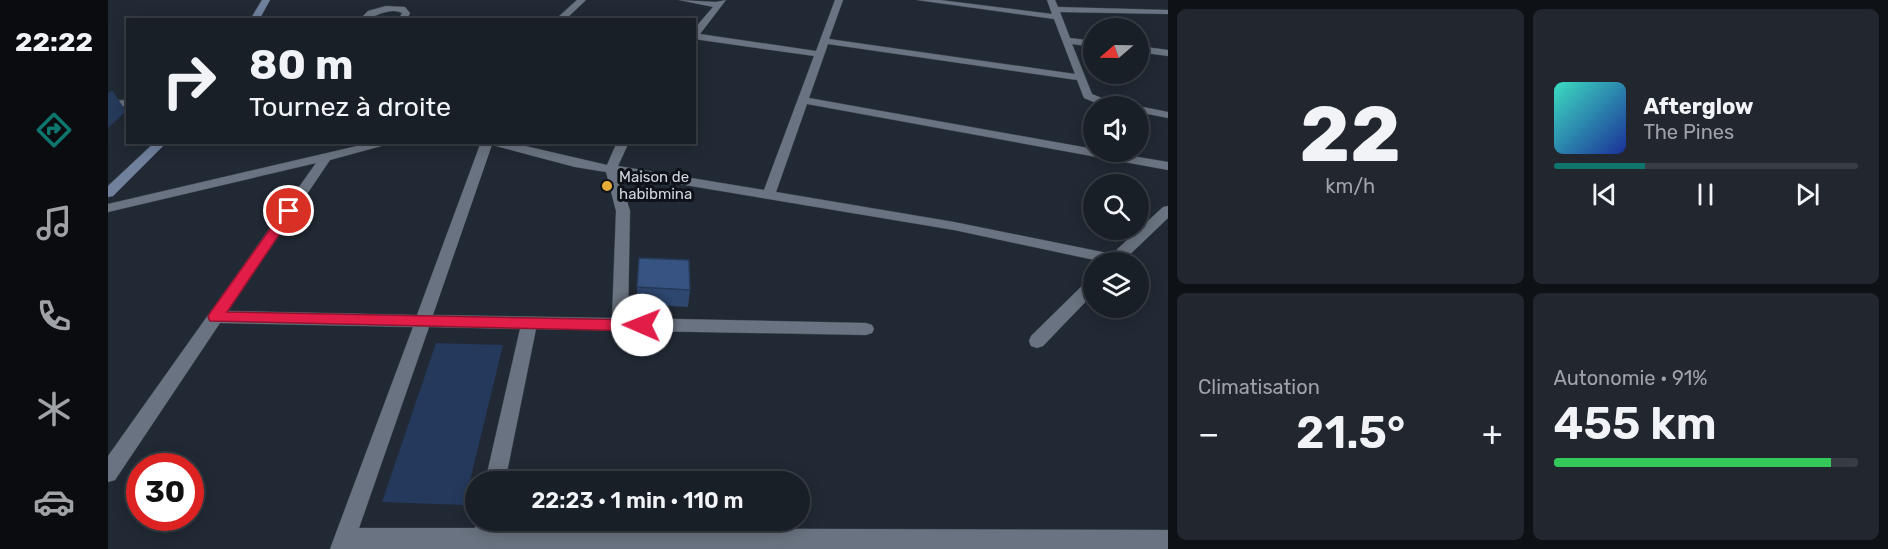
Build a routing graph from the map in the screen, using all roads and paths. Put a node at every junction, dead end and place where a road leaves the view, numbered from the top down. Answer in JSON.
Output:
{"nodes":[{"id":1,"x":266,"y":0,"type":"edge"},
{"id":2,"x":582,"y":0,"type":"edge"},
{"id":3,"x":683,"y":0,"type":"edge"},
{"id":4,"x":839,"y":0,"type":"edge"},
{"id":5,"x":921,"y":0,"type":"edge"},
{"id":6,"x":720,"y":2,"type":"edge"},
{"id":7,"x":1054,"y":8,"type":"edge"},
{"id":8,"x":1168,"y":12,"type":"edge"},
{"id":9,"x":255,"y":18,"type":"edge"},
{"id":10,"x":365,"y":18,"type":"edge"},
{"id":11,"x":403,"y":18,"type":"edge"},
{"id":12,"x":561,"y":18,"type":"edge"},
{"id":13,"x":696,"y":35,"type":"edge"},
{"id":14,"x":696,"y":36,"type":"edge"},
{"id":15,"x":1066,"y":40,"type":"junction"},
{"id":16,"x":825,"y":41,"type":"junction"},
{"id":17,"x":1083,"y":42,"type":"edge"},
{"id":18,"x":1149,"y":50,"type":"edge"},
{"id":19,"x":1168,"y":53,"type":"edge"},
{"id":20,"x":820,"y":54,"type":"junction"},
{"id":21,"x":1082,"y":78,"type":"junction"},
{"id":22,"x":1088,"y":96,"type":"edge"},
{"id":23,"x":803,"y":100,"type":"junction"},
{"id":24,"x":126,"y":103,"type":"edge"},
{"id":25,"x":108,"y":104,"type":"edge"},
{"id":26,"x":1149,"y":111,"type":"edge"},
{"id":27,"x":1168,"y":115,"type":"edge"},
{"id":28,"x":160,"y":144,"type":"edge"},
{"id":29,"x":382,"y":144,"type":"edge"},
{"id":30,"x":486,"y":144,"type":"edge"},
{"id":31,"x":500,"y":144,"type":"edge"},
{"id":32,"x":622,"y":144,"type":"edge"},
{"id":33,"x":326,"y":157,"type":"junction"},
{"id":34,"x":1168,"y":165,"type":"edge"},
{"id":35,"x":611,"y":168,"type":"junction"},
{"id":36,"x":108,"y":193,"type":"edge"},
{"id":37,"x":769,"y":195,"type":"junction"},
{"id":38,"x":108,"y":208,"type":"edge"},
{"id":39,"x":1168,"y":210,"type":"edge"},
{"id":40,"x":1124,"y":252,"type":"edge"},
{"id":41,"x":1083,"y":254,"type":"edge"},
{"id":42,"x":1083,"y":294,"type":"edge"},
{"id":43,"x":215,"y":317,"type":"junction"},
{"id":44,"x":422,"y":321,"type":"junction"},
{"id":45,"x":529,"y":323,"type":"junction"},
{"id":46,"x":620,"y":325,"type":"junction"},
{"id":47,"x":866,"y":329,"type":"dead end"},
{"id":48,"x":1037,"y":341,"type":"dead end"},
{"id":49,"x":497,"y":471,"type":"edge"},
{"id":50,"x":108,"y":473,"type":"edge"},
{"id":51,"x":475,"y":531,"type":"edge"},
{"id":52,"x":498,"y":531,"type":"edge"},
{"id":53,"x":1168,"y":541,"type":"edge"},
{"id":54,"x":343,"y":544,"type":"edge"},
{"id":55,"x":673,"y":545,"type":"edge"}],
"edges":[{"from":1,"to":9,"type":"street"},
{"from":2,"to":12,"type":"street"},
{"from":3,"to":6,"type":"street"},
{"from":4,"to":16,"type":"street"},
{"from":5,"to":7,"type":"street"},
{"from":6,"to":13,"type":"street"},
{"from":7,"to":8,"type":"street"},
{"from":7,"to":15,"type":"street"},
{"from":10,"to":11,"type":"street"},
{"from":14,"to":20,"type":"street"},
{"from":15,"to":17,"type":"street"},
{"from":15,"to":21,"type":"street"},
{"from":16,"to":20,"type":"street"},
{"from":16,"to":21,"type":"street"},
{"from":18,"to":19,"type":"street"},
{"from":20,"to":23,"type":"street"},
{"from":21,"to":22,"type":"street"},
{"from":23,"to":34,"type":"street"},
{"from":23,"to":37,"type":"street"},
{"from":24,"to":25,"type":"street"},
{"from":26,"to":27,"type":"street"},
{"from":28,"to":36,"type":"street"},
{"from":29,"to":33,"type":"street"},
{"from":30,"to":44,"type":"street"},
{"from":31,"to":35,"type":"street"},
{"from":32,"to":35,"type":"street"},
{"from":33,"to":38,"type":"street"},
{"from":33,"to":43,"type":"street"},
{"from":35,"to":37,"type":"street"},
{"from":35,"to":46,"type":"street"},
{"from":37,"to":41,"type":"street"},
{"from":39,"to":40,"type":"street"},
{"from":42,"to":48,"type":"street"},
{"from":43,"to":44,"type":"street"},
{"from":43,"to":50,"type":"street"},
{"from":44,"to":45,"type":"street"},
{"from":44,"to":54,"type":"street"},
{"from":45,"to":46,"type":"street"},
{"from":45,"to":49,"type":"street"},
{"from":46,"to":47,"type":"street"},
{"from":51,"to":54,"type":"street"},
{"from":52,"to":55,"type":"street"},
{"from":53,"to":55,"type":"street"}]}
